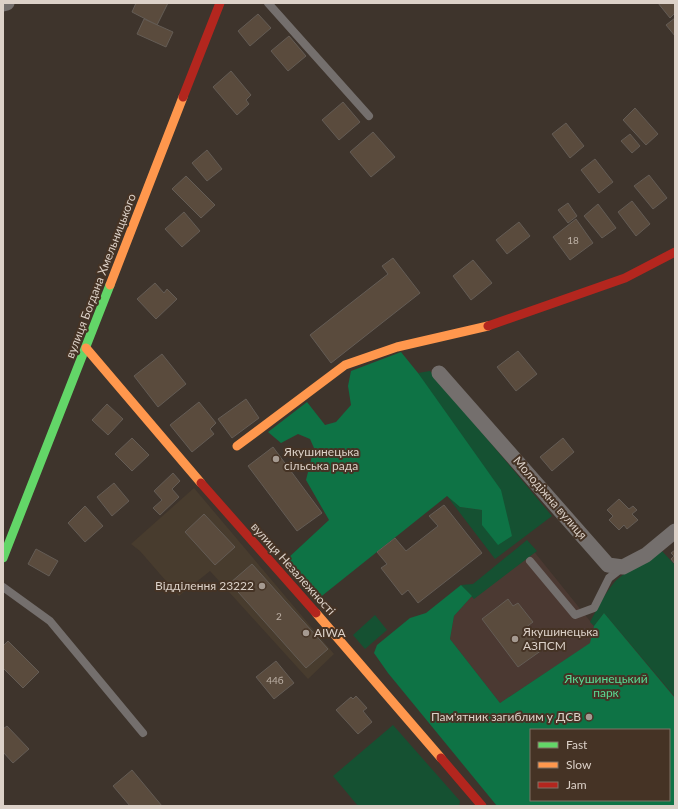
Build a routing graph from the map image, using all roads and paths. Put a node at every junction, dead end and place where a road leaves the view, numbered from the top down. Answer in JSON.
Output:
{"nodes":[{"id":1,"x":7,"y":3,"type":"edge"},
{"id":2,"x":220,"y":3,"type":"edge"},
{"id":3,"x":268,"y":3,"type":"edge"},
{"id":4,"x":3,"y":4,"type":"edge"},
{"id":5,"x":368,"y":116,"type":"dead end"},
{"id":6,"x":675,"y":252,"type":"edge"},
{"id":7,"x":86,"y":348,"type":"junction"},
{"id":8,"x":439,"y":372,"type":"dead end"},
{"id":9,"x":237,"y":446,"type":"dead end"},
{"id":10,"x":675,"y":531,"type":"edge"},
{"id":11,"x":3,"y":558,"type":"edge"},
{"id":12,"x":530,"y":561,"type":"dead end"},
{"id":13,"x":623,"y":567,"type":"junction"},
{"id":14,"x":3,"y":587,"type":"edge"},
{"id":15,"x":144,"y":733,"type":"dead end"},
{"id":16,"x":477,"y":804,"type":"edge"}],
"edges":[{"from":1,"to":4,"type":"street"},
{"from":2,"to":7,"type":"street","name":"вулиця Богдана Хмельницького"},
{"from":3,"to":5,"type":"lane"},
{"from":6,"to":9,"type":"street"},
{"from":7,"to":11,"type":"street","name":"вулиця Богдана Хмельницького"},
{"from":7,"to":16,"type":"street","name":"вулиця Незалежності"},
{"from":8,"to":13,"type":"street","name":"Молодіжна вулиця"},
{"from":10,"to":13,"type":"street"},
{"from":12,"to":13,"type":"lane"},
{"from":14,"to":15,"type":"lane"}]}
